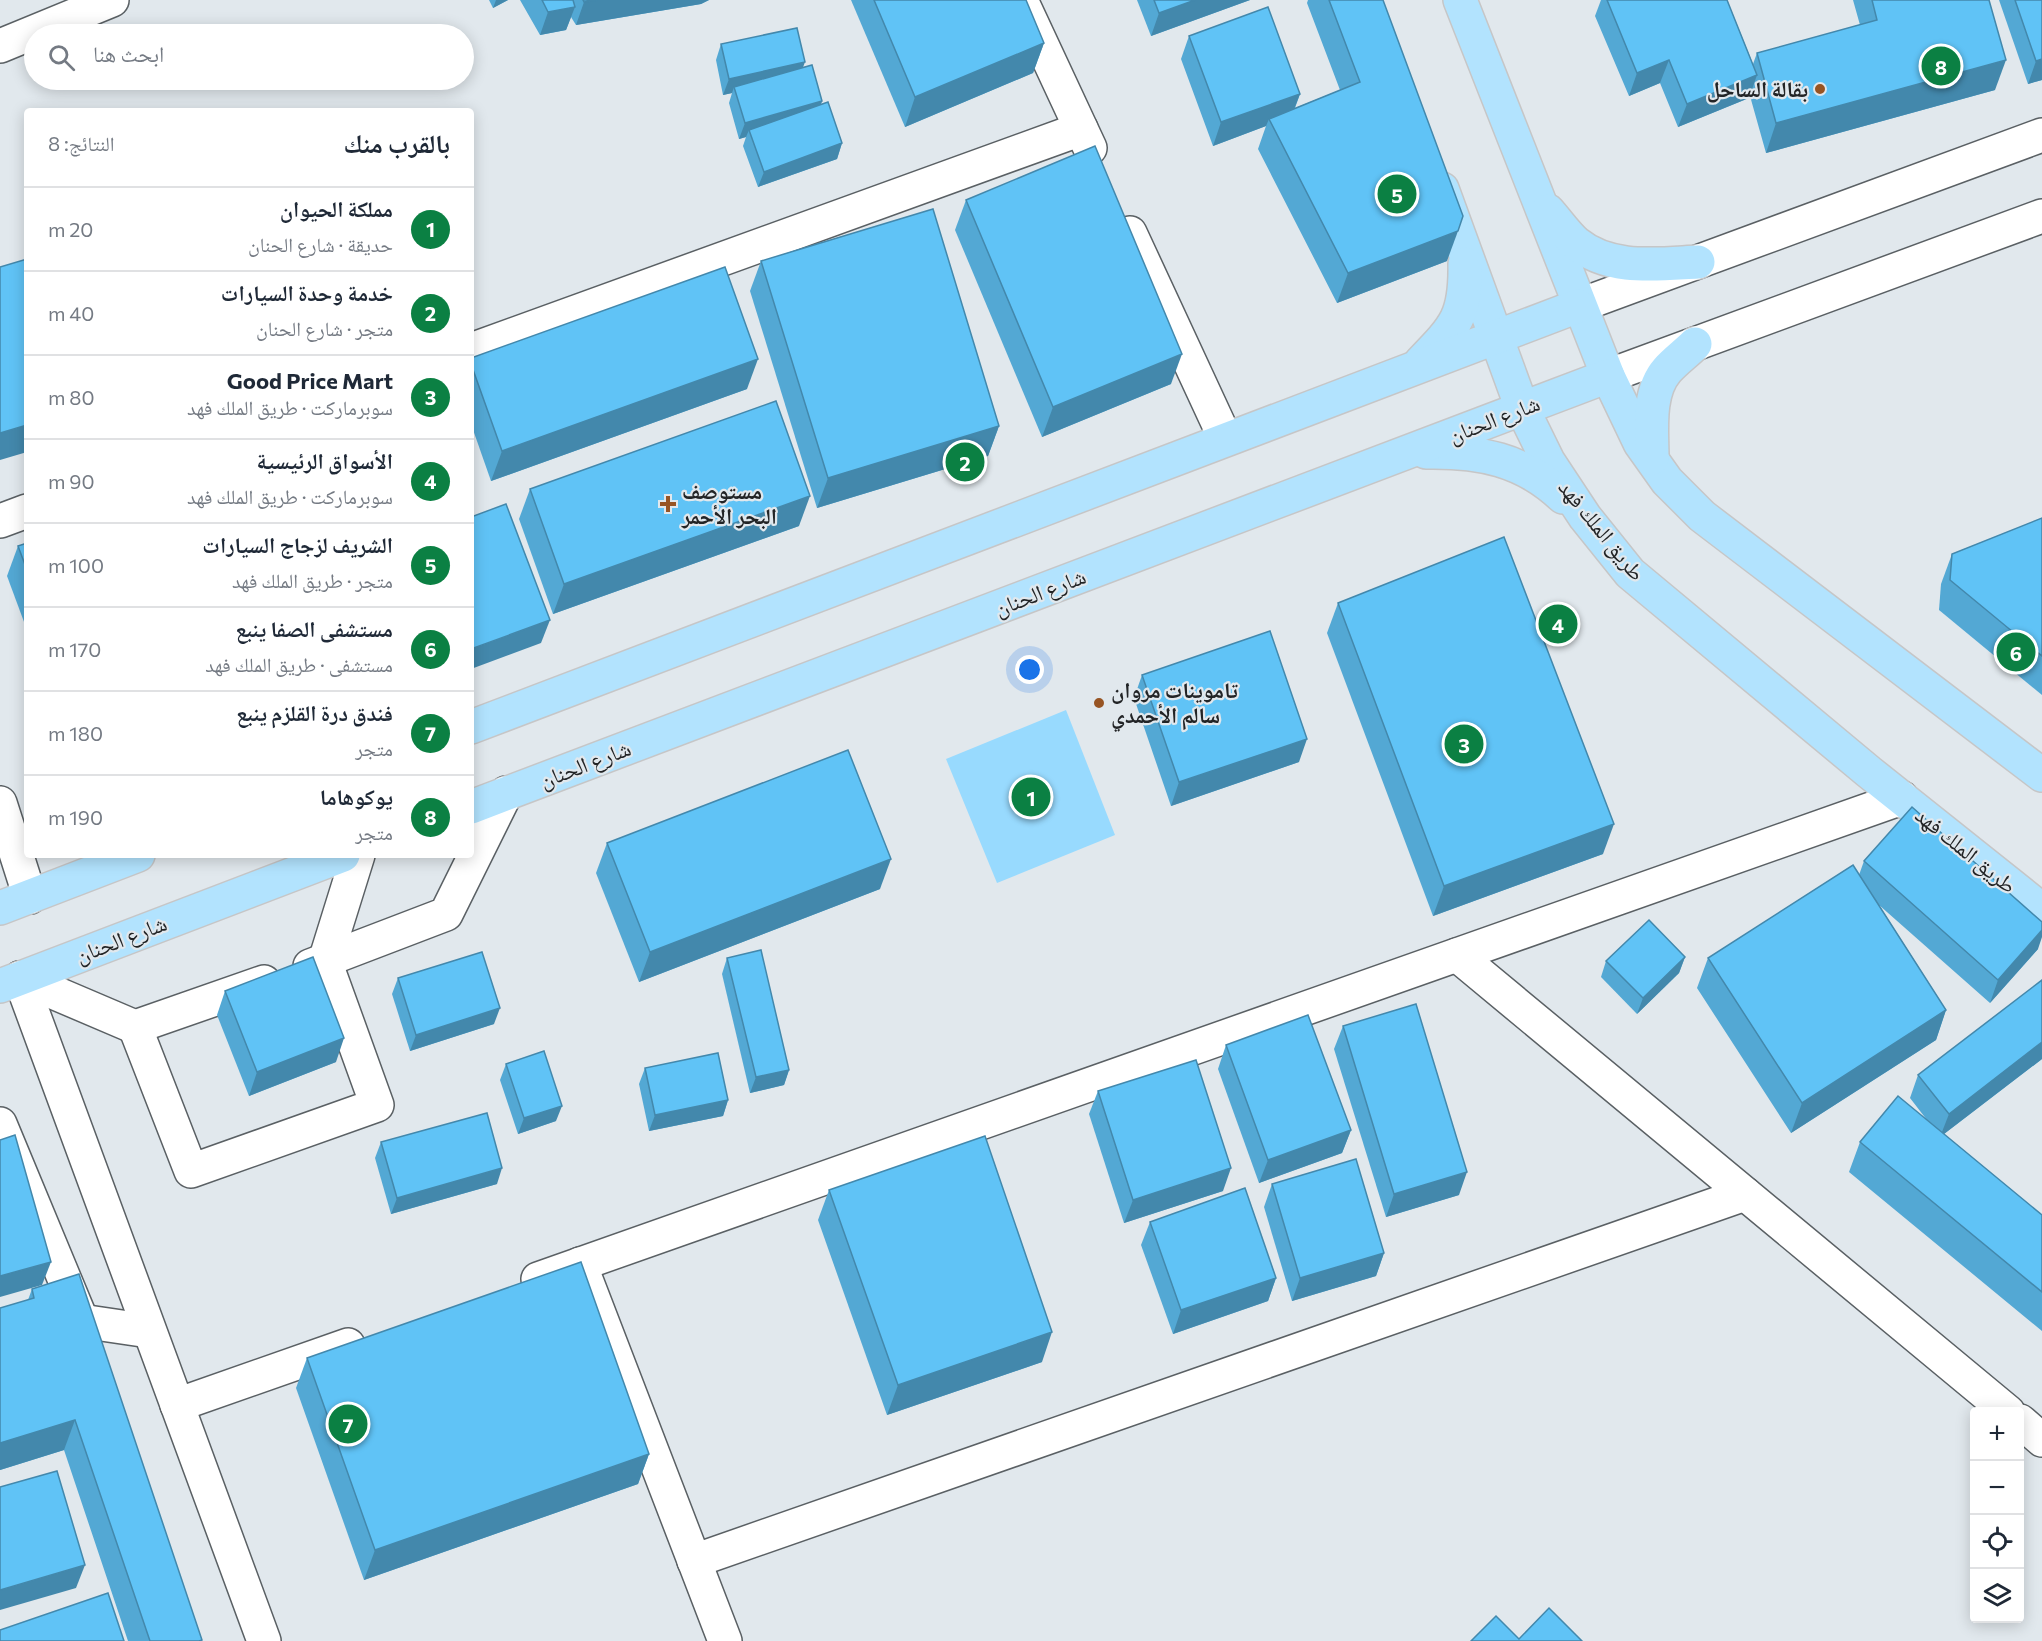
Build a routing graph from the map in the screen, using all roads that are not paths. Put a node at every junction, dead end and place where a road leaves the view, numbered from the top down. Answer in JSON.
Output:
{"nodes":[{"id":1,"x":112,"y":0,"type":"edge"},
{"id":2,"x":1021,"y":0,"type":"edge"},
{"id":3,"x":1460,"y":0,"type":"edge"},
{"id":4,"x":54,"y":24,"type":"edge"},
{"id":5,"x":24,"y":36,"type":"edge"},
{"id":6,"x":0,"y":46,"type":"edge"},
{"id":7,"x":1081,"y":129,"type":"junction"},
{"id":8,"x":2042,"y":135,"type":"edge"},
{"id":9,"x":1431,"y":161,"type":"edge"},
{"id":10,"x":1101,"y":172,"type":"edge"},
{"id":11,"x":1536,"y":196,"type":"junction"},
{"id":12,"x":1116,"y":204,"type":"edge"},
{"id":13,"x":2042,"y":216,"type":"edge"},
{"id":14,"x":1464,"y":247,"type":"junction"},
{"id":15,"x":1698,"y":262,"type":"junction"},
{"id":16,"x":1578,"y":306,"type":"junction"},
{"id":17,"x":1496,"y":337,"type":"junction"},
{"id":18,"x":1695,"y":344,"type":"junction"},
{"id":19,"x":474,"y":349,"type":"edge"},
{"id":20,"x":1418,"y":366,"type":"junction"},
{"id":21,"x":1608,"y":376,"type":"junction"},
{"id":22,"x":1522,"y":408,"type":"junction"},
{"id":23,"x":1225,"y":438,"type":"junction"},
{"id":24,"x":1403,"y":453,"type":"junction"},
{"id":25,"x":1652,"y":460,"type":"junction"},
{"id":26,"x":24,"y":512,"type":"edge"},
{"id":27,"x":1585,"y":517,"type":"junction"},
{"id":28,"x":0,"y":521,"type":"edge"},
{"id":29,"x":474,"y":726,"type":"edge"},
{"id":30,"x":2042,"y":775,"type":"edge"},
{"id":31,"x":506,"y":793,"type":"junction"},
{"id":32,"x":1902,"y":798,"type":"junction"},
{"id":33,"x":0,"y":803,"type":"edge"},
{"id":34,"x":474,"y":806,"type":"edge"},
{"id":35,"x":130,"y":858,"type":"edge"},
{"id":36,"x":335,"y":858,"type":"edge"},
{"id":37,"x":357,"y":858,"type":"edge"},
{"id":38,"x":474,"y":858,"type":"edge"},
{"id":39,"x":474,"y":858,"type":"edge"},
{"id":40,"x":30,"y":897,"type":"junction"},
{"id":41,"x":0,"y":909,"type":"edge"},
{"id":42,"x":2042,"y":910,"type":"edge"},
{"id":43,"x":1457,"y":955,"type":"junction"},
{"id":44,"x":325,"y":961,"type":"junction"},
{"id":45,"x":10,"y":982,"type":"edge"},
{"id":46,"x":135,"y":1027,"type":"junction"},
{"id":47,"x":0,"y":1124,"type":"edge"},
{"id":48,"x":1745,"y":1194,"type":"junction"},
{"id":49,"x":580,"y":1264,"type":"junction"},
{"id":50,"x":513,"y":1288,"type":"edge"},
{"id":51,"x":81,"y":1321,"type":"junction"},
{"id":52,"x":149,"y":1331,"type":"junction"},
{"id":53,"x":379,"y":1335,"type":"edge"},
{"id":54,"x":93,"y":1354,"type":"edge"},
{"id":55,"x":177,"y":1405,"type":"junction"},
{"id":56,"x":2002,"y":1407,"type":"edge"},
{"id":57,"x":2024,"y":1425,"type":"edge"},
{"id":58,"x":2042,"y":1440,"type":"edge"},
{"id":59,"x":694,"y":1561,"type":"junction"},
{"id":60,"x":264,"y":1641,"type":"edge"},
{"id":61,"x":725,"y":1641,"type":"edge"}],
"edges":[{"from":1,"to":4,"type":"street"},
{"from":2,"to":7,"type":"street"},
{"from":3,"to":11,"type":"main road"},
{"from":5,"to":6,"type":"street"},
{"from":7,"to":10,"type":"street"},
{"from":7,"to":19,"type":"street"},
{"from":8,"to":15,"type":"street"},
{"from":9,"to":14,"type":"main road","name":"طريق الملك فهد"},
{"from":11,"to":15,"type":"main road"},
{"from":11,"to":16,"type":"main road"},
{"from":12,"to":23,"type":"street"},
{"from":13,"to":18,"type":"street"},
{"from":14,"to":17,"type":"main road","name":"طريق الملك فهد"},
{"from":14,"to":20,"type":"main road"},
{"from":15,"to":16,"type":"street"},
{"from":16,"to":17,"type":"main road"},
{"from":16,"to":21,"type":"main road"},
{"from":17,"to":20,"type":"main road"},
{"from":17,"to":22,"type":"main road","name":"طريق الملك فهد"},
{"from":18,"to":21,"type":"street"},
{"from":18,"to":25,"type":"main road"},
{"from":20,"to":23,"type":"main road"},
{"from":21,"to":22,"type":"main road","name":"شارع الحنان"},
{"from":21,"to":25,"type":"main road"},
{"from":22,"to":24,"type":"main road","name":"شارع الحنان"},
{"from":22,"to":27,"type":"main road","name":"طريق الملك فهد"},
{"from":23,"to":29,"type":"main road"},
{"from":24,"to":27,"type":"main road"},
{"from":24,"to":31,"type":"main road","name":"شارع الحنان"},
{"from":25,"to":30,"type":"main road"},
{"from":26,"to":28,"type":"street"},
{"from":27,"to":32,"type":"main road","name":"طريق الملك فهد"},
{"from":31,"to":34,"type":"main road","name":"شارع الحنان"},
{"from":31,"to":39,"type":"street"},
{"from":32,"to":42,"type":"main road","name":"طريق الملك فهد"},
{"from":32,"to":43,"type":"street"},
{"from":33,"to":40,"type":"street"},
{"from":35,"to":40,"type":"main road"},
{"from":36,"to":45,"type":"main road","name":"شارع الحنان"},
{"from":37,"to":44,"type":"street"},
{"from":38,"to":44,"type":"street"},
{"from":40,"to":41,"type":"main road"},
{"from":43,"to":48,"type":"street"},
{"from":43,"to":49,"type":"street"},
{"from":44,"to":46,"type":"street"},
{"from":44,"to":46,"type":"street"},
{"from":45,"to":46,"type":"street"},
{"from":45,"to":52,"type":"street"},
{"from":47,"to":51,"type":"street"},
{"from":48,"to":56,"type":"street"},
{"from":48,"to":59,"type":"street"},
{"from":49,"to":50,"type":"street"},
{"from":49,"to":59,"type":"street"},
{"from":51,"to":52,"type":"street"},
{"from":51,"to":54,"type":"street"},
{"from":52,"to":55,"type":"street"},
{"from":53,"to":55,"type":"street"},
{"from":55,"to":60,"type":"street"},
{"from":57,"to":58,"type":"street"},
{"from":59,"to":61,"type":"street"}]}
